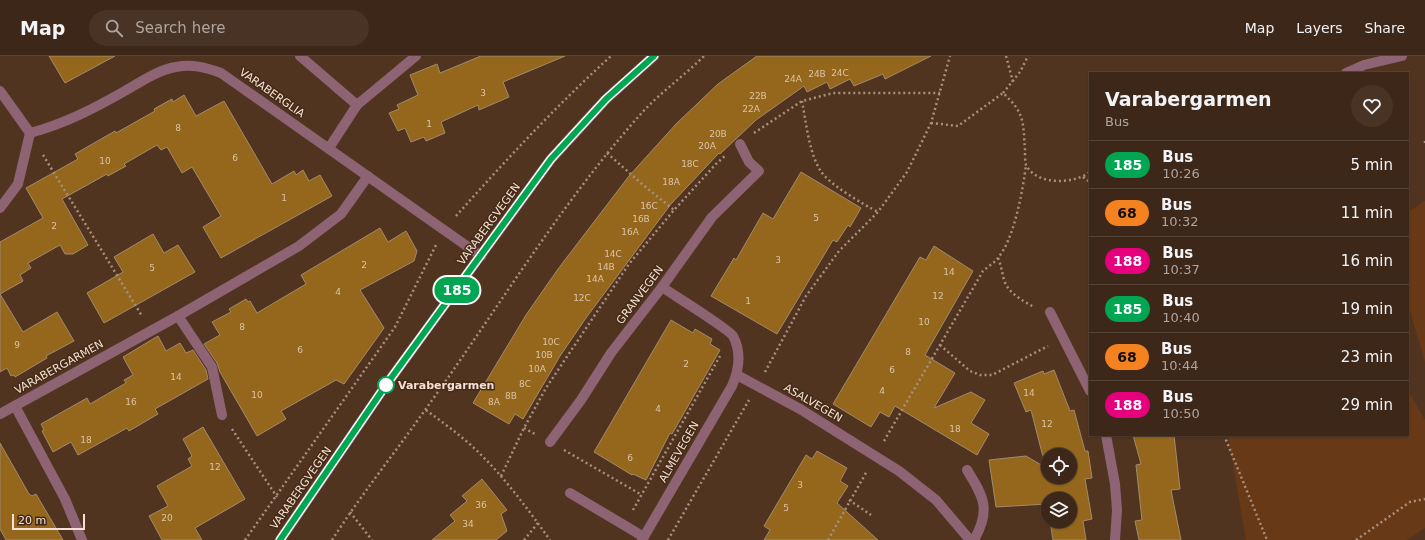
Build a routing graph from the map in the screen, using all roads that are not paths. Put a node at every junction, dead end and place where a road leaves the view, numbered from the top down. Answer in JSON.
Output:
{"nodes":[{"id":1,"x":300,"y":56,"type":"edge"},
{"id":2,"x":416,"y":56,"type":"edge"},
{"id":3,"x":654,"y":56,"type":"edge"},
{"id":4,"x":1402,"y":56,"type":"edge"},
{"id":5,"x":199,"y":61,"type":"edge"},
{"id":6,"x":1348,"y":72,"type":"edge"},
{"id":7,"x":0,"y":91,"type":"edge"},
{"id":8,"x":358,"y":105,"type":"junction"},
{"id":9,"x":30,"y":133,"type":"junction"},
{"id":10,"x":740,"y":144,"type":"dead end"},
{"id":11,"x":329,"y":148,"type":"junction"},
{"id":12,"x":368,"y":176,"type":"junction"},
{"id":13,"x":0,"y":208,"type":"edge"},
{"id":14,"x":481,"y":256,"type":"junction"},
{"id":15,"x":662,"y":287,"type":"junction"},
{"id":16,"x":1050,"y":312,"type":"road end"},
{"id":17,"x":178,"y":316,"type":"junction"},
{"id":18,"x":737,"y":375,"type":"junction"},
{"id":19,"x":1089,"y":389,"type":"edge"},
{"id":20,"x":15,"y":406,"type":"junction"},
{"id":21,"x":0,"y":414,"type":"edge"},
{"id":22,"x":222,"y":414,"type":"road end"},
{"id":23,"x":1106,"y":436,"type":"edge"},
{"id":24,"x":550,"y":442,"type":"road end"},
{"id":25,"x":967,"y":470,"type":"dead end"},
{"id":26,"x":570,"y":493,"type":"dead end"},
{"id":27,"x":643,"y":538,"type":"edge"},
{"id":28,"x":82,"y":540,"type":"edge"},
{"id":29,"x":280,"y":540,"type":"edge"},
{"id":30,"x":970,"y":540,"type":"edge"},
{"id":31,"x":974,"y":540,"type":"edge"},
{"id":32,"x":1115,"y":540,"type":"edge"}],
"edges":[{"from":1,"to":8,"type":"street"},
{"from":2,"to":8,"type":"street"},
{"from":3,"to":14,"type":"street","name":"VARABERGVEGEN"},
{"from":4,"to":6,"type":"street"},
{"from":5,"to":9,"type":"street","name":"VARABERGLIA"},
{"from":5,"to":11,"type":"street","name":"VARABERGLIA"},
{"from":7,"to":9,"type":"street"},
{"from":8,"to":11,"type":"street"},
{"from":9,"to":13,"type":"street"},
{"from":10,"to":15,"type":"street","name":"GRANVEGEN"},
{"from":11,"to":12,"type":"street","name":"VARABERGLIA"},
{"from":12,"to":14,"type":"street","name":"VARABERGLIA"},
{"from":12,"to":17,"type":"street","name":"VARABERGARMEN"},
{"from":14,"to":29,"type":"street","name":"VARABERGVEGEN"},
{"from":15,"to":18,"type":"street"},
{"from":15,"to":24,"type":"street","name":"GRANVEGEN"},
{"from":16,"to":19,"type":"street"},
{"from":17,"to":20,"type":"street","name":"VARABERGARMEN"},
{"from":17,"to":22,"type":"street"},
{"from":18,"to":27,"type":"street","name":"ALMEVEGEN"},
{"from":18,"to":30,"type":"street","name":"ASALVEGEN"},
{"from":20,"to":21,"type":"street","name":"VARABERGARMEN"},
{"from":20,"to":28,"type":"street","name":"VARABERGARMEN"},
{"from":23,"to":32,"type":"street"},
{"from":25,"to":31,"type":"street"},
{"from":26,"to":27,"type":"street"}]}
